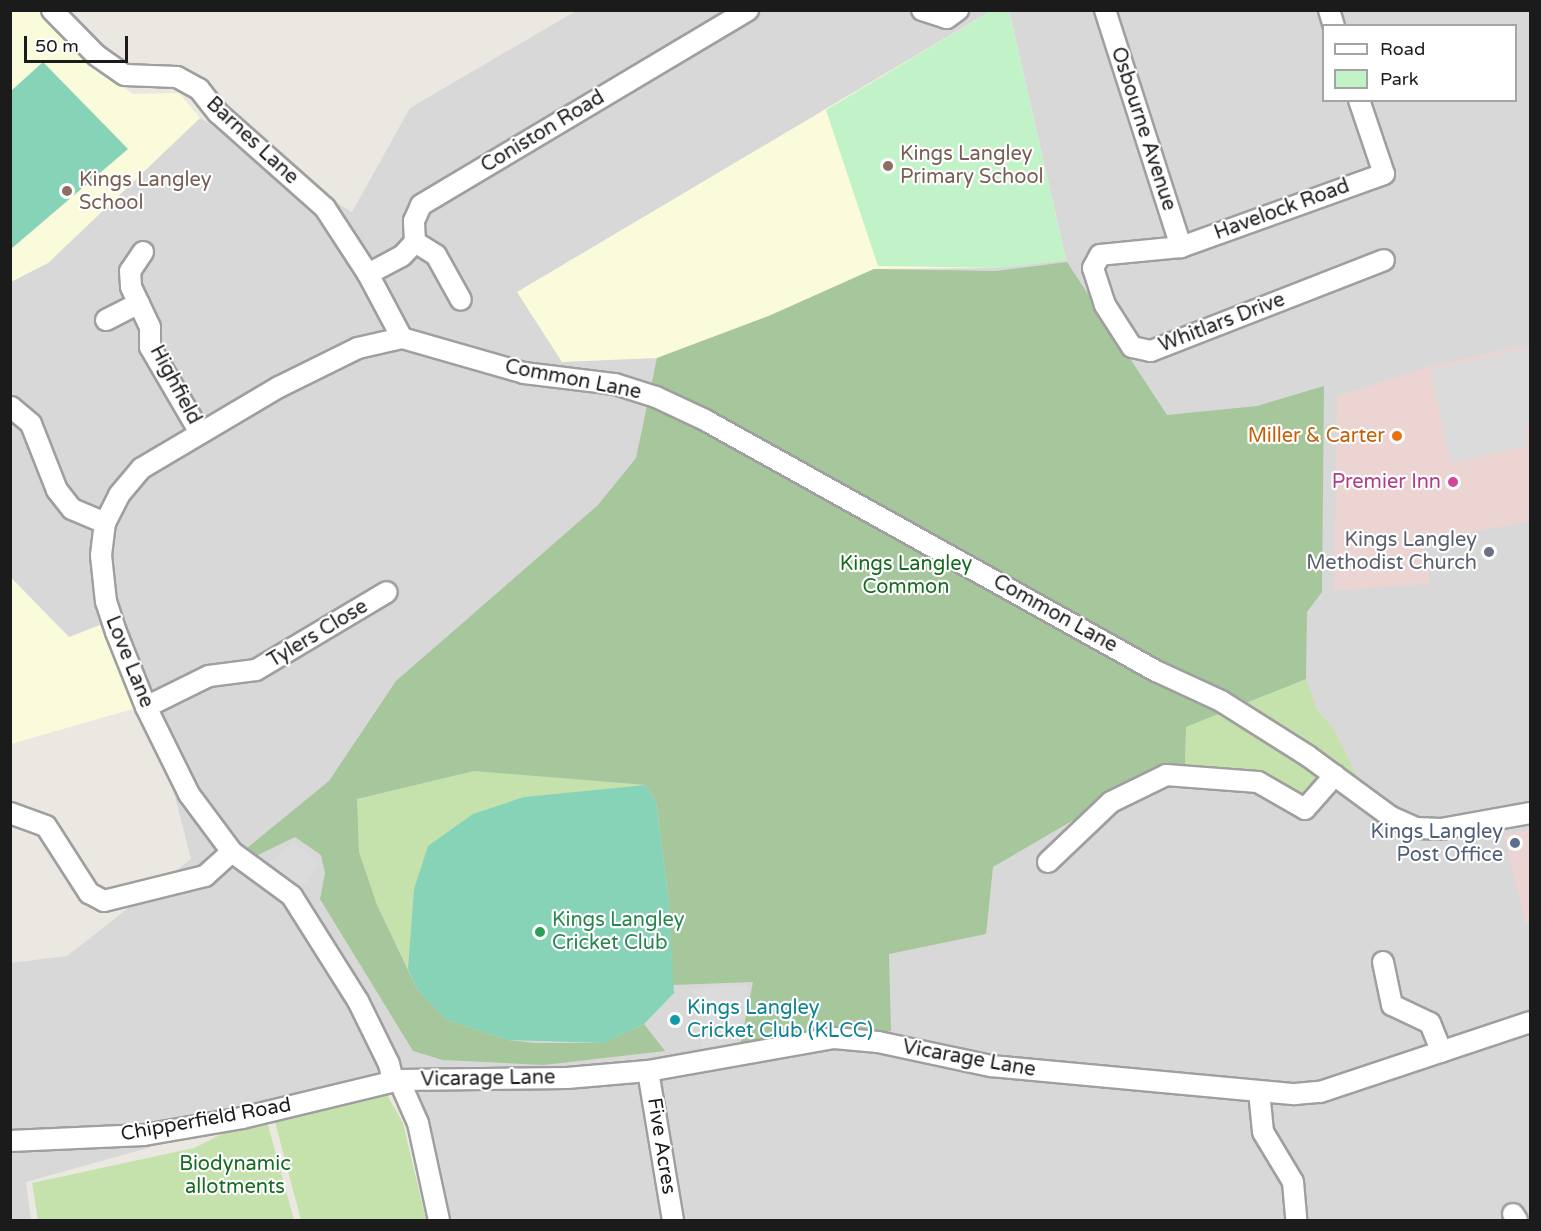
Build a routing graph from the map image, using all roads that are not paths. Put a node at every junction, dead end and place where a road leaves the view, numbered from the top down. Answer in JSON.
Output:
{"nodes":[{"id":1,"x":52,"y":10,"type":"edge"},
{"id":2,"x":748,"y":10,"type":"edge"},
{"id":3,"x":922,"y":10,"type":"edge"},
{"id":4,"x":958,"y":10,"type":"edge"},
{"id":5,"x":1105,"y":10,"type":"edge"},
{"id":6,"x":1360,"y":102,"type":"edge"},
{"id":7,"x":415,"y":242,"type":"junction"},
{"id":8,"x":1181,"y":247,"type":"junction"},
{"id":9,"x":143,"y":252,"type":"dead end"},
{"id":10,"x":1384,"y":260,"type":"dead end"},
{"id":11,"x":368,"y":274,"type":"junction"},
{"id":12,"x":461,"y":300,"type":"dead end"},
{"id":13,"x":139,"y":303,"type":"junction"},
{"id":14,"x":106,"y":320,"type":"dead end"},
{"id":15,"x":402,"y":338,"type":"junction"},
{"id":16,"x":11,"y":407,"type":"edge"},
{"id":17,"x":200,"y":433,"type":"junction"},
{"id":18,"x":105,"y":523,"type":"junction"},
{"id":19,"x":387,"y":592,"type":"dead end"},
{"id":20,"x":146,"y":706,"type":"junction"},
{"id":21,"x":1335,"y":775,"type":"junction"},
{"id":22,"x":10,"y":813,"type":"edge"},
{"id":23,"x":1530,"y":813,"type":"edge"},
{"id":24,"x":232,"y":852,"type":"junction"},
{"id":25,"x":1048,"y":862,"type":"dead end"},
{"id":26,"x":1383,"y":962,"type":"dead end"},
{"id":27,"x":1530,"y":1022,"type":"edge"},
{"id":28,"x":1442,"y":1052,"type":"junction"},
{"id":29,"x":648,"y":1071,"type":"junction"},
{"id":30,"x":396,"y":1080,"type":"junction"},
{"id":31,"x":1259,"y":1091,"type":"junction"},
{"id":32,"x":10,"y":1141,"type":"edge"},
{"id":33,"x":439,"y":1221,"type":"edge"},
{"id":34,"x":673,"y":1221,"type":"edge"},
{"id":35,"x":1296,"y":1221,"type":"edge"}],
"edges":[{"from":1,"to":11,"type":"street","name":"Barnes Lane"},
{"from":2,"to":7,"type":"street","name":"Coniston Road"},
{"from":3,"to":4,"type":"street"},
{"from":5,"to":8,"type":"street","name":"Osbourne Avenue"},
{"from":6,"to":8,"type":"street","name":"Havelock Road"},
{"from":7,"to":11,"type":"street"},
{"from":7,"to":12,"type":"street"},
{"from":8,"to":10,"type":"street","name":"Whitlars Drive"},
{"from":9,"to":13,"type":"street","name":"Highfield"},
{"from":11,"to":15,"type":"street","name":"Barnes Lane"},
{"from":13,"to":14,"type":"street"},
{"from":13,"to":17,"type":"street","name":"Highfield"},
{"from":15,"to":17,"type":"street","name":"Love Lane"},
{"from":15,"to":21,"type":"street","name":"Common Lane"},
{"from":16,"to":18,"type":"street"},
{"from":17,"to":18,"type":"street","name":"Love Lane"},
{"from":18,"to":20,"type":"street","name":"Love Lane"},
{"from":19,"to":20,"type":"street","name":"Tylers Close"},
{"from":20,"to":24,"type":"street","name":"Love Lane"},
{"from":21,"to":23,"type":"street","name":"Common Lane"},
{"from":21,"to":25,"type":"street"},
{"from":22,"to":24,"type":"street"},
{"from":24,"to":30,"type":"street","name":"Love Lane"},
{"from":26,"to":28,"type":"street"},
{"from":27,"to":28,"type":"street","name":"Vicarage Lane"},
{"from":28,"to":31,"type":"street","name":"Vicarage Lane"},
{"from":29,"to":30,"type":"street","name":"Vicarage Lane"},
{"from":29,"to":31,"type":"street","name":"Vicarage Lane"},
{"from":29,"to":34,"type":"street","name":"Five Acres"},
{"from":30,"to":32,"type":"street","name":"Chipperfield Road"},
{"from":30,"to":33,"type":"street","name":"Love Lane"},
{"from":31,"to":35,"type":"street"}]}
